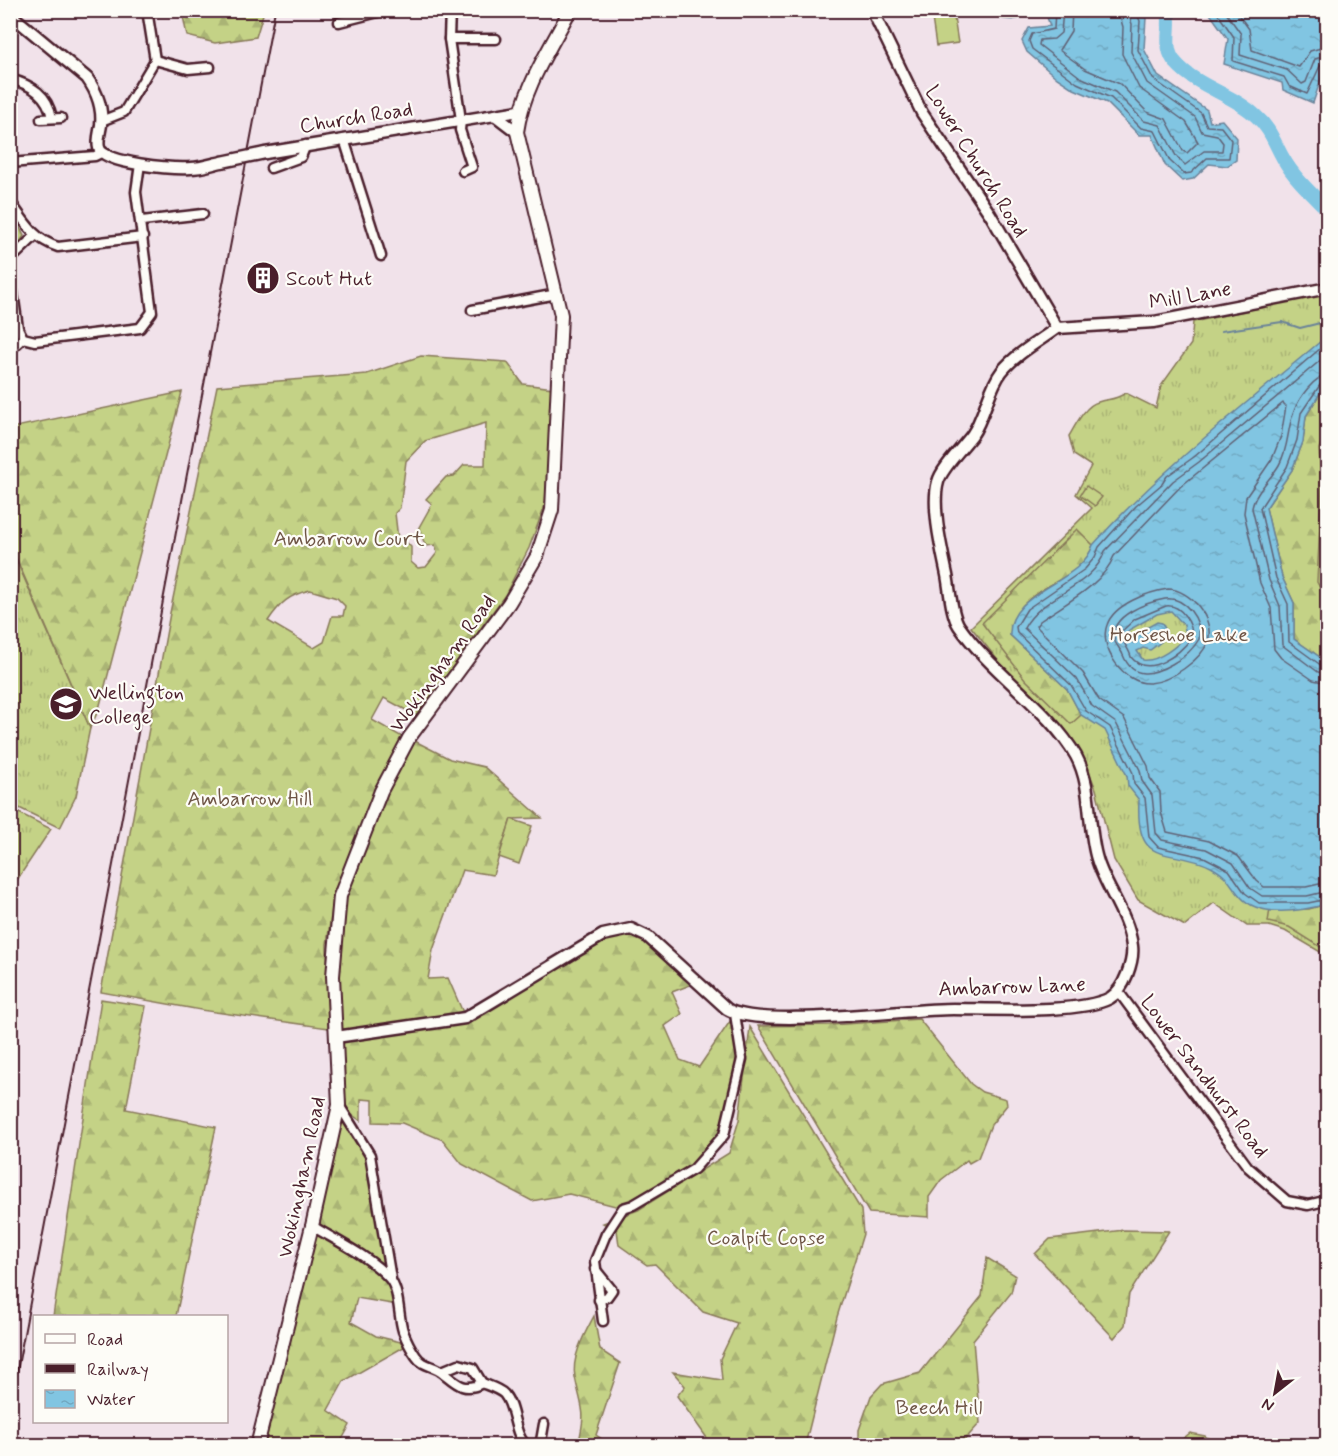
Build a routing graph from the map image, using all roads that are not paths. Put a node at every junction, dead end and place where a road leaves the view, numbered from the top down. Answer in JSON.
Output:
{"nodes":[{"id":1,"x":147,"y":10,"type":"edge"},
{"id":2,"x":386,"y":10,"type":"edge"},
{"id":3,"x":450,"y":10,"type":"edge"},
{"id":4,"x":570,"y":10,"type":"edge"},
{"id":5,"x":872,"y":10,"type":"edge"},
{"id":6,"x":10,"y":14,"type":"edge"},
{"id":7,"x":339,"y":22,"type":"dead end"},
{"id":8,"x":449,"y":39,"type":"junction"},
{"id":9,"x":496,"y":39,"type":"dead end"},
{"id":10,"x":154,"y":60,"type":"junction"},
{"id":11,"x":210,"y":67,"type":"dead end"},
{"id":12,"x":10,"y":79,"type":"edge"},
{"id":13,"x":519,"y":111,"type":"junction"},
{"id":14,"x":496,"y":116,"type":"junction"},
{"id":15,"x":41,"y":119,"type":"dead end"},
{"id":16,"x":461,"y":120,"type":"junction"},
{"id":17,"x":101,"y":121,"type":"junction"},
{"id":18,"x":516,"y":132,"type":"junction"},
{"id":19,"x":344,"y":139,"type":"junction"},
{"id":20,"x":306,"y":145,"type":"junction"},
{"id":21,"x":101,"y":153,"type":"junction"},
{"id":22,"x":10,"y":163,"type":"edge"},
{"id":23,"x":140,"y":164,"type":"junction"},
{"id":24,"x":271,"y":168,"type":"dead end"},
{"id":25,"x":463,"y":171,"type":"dead end"},
{"id":26,"x":10,"y":201,"type":"edge"},
{"id":27,"x":204,"y":214,"type":"dead end"},
{"id":28,"x":142,"y":221,"type":"junction"},
{"id":29,"x":34,"y":236,"type":"junction"},
{"id":30,"x":143,"y":237,"type":"junction"},
{"id":31,"x":381,"y":256,"type":"dead end"},
{"id":32,"x":10,"y":264,"type":"edge"},
{"id":33,"x":10,"y":272,"type":"edge"},
{"id":34,"x":1328,"y":288,"type":"edge"},
{"id":35,"x":12,"y":291,"type":"edge"},
{"id":36,"x":557,"y":294,"type":"junction"},
{"id":37,"x":472,"y":310,"type":"dead end"},
{"id":38,"x":1057,"y":328,"type":"junction"},
{"id":39,"x":23,"y":338,"type":"junction"},
{"id":40,"x":10,"y":350,"type":"edge"},
{"id":41,"x":1118,"y":992,"type":"junction"},
{"id":42,"x":735,"y":1014,"type":"junction"},
{"id":43,"x":336,"y":1037,"type":"junction"},
{"id":44,"x":339,"y":1106,"type":"junction"},
{"id":45,"x":1328,"y":1200,"type":"edge"},
{"id":46,"x":312,"y":1226,"type":"junction"},
{"id":47,"x":595,"y":1269,"type":"junction"},
{"id":48,"x":391,"y":1279,"type":"junction"},
{"id":49,"x":598,"y":1300,"type":"junction"},
{"id":50,"x":603,"y":1321,"type":"dead end"},
{"id":51,"x":442,"y":1371,"type":"junction"},
{"id":52,"x":482,"y":1383,"type":"junction"},
{"id":53,"x":544,"y":1424,"type":"dead end"},
{"id":54,"x":257,"y":1446,"type":"edge"},
{"id":55,"x":527,"y":1446,"type":"edge"},
{"id":56,"x":536,"y":1446,"type":"edge"}],
"edges":[{"from":1,"to":10,"type":"street"},
{"from":2,"to":7,"type":"street"},
{"from":3,"to":8,"type":"street"},
{"from":4,"to":13,"type":"main road","name":"Wokingham Road"},
{"from":5,"to":38,"type":"street","name":"Lower Church Road"},
{"from":6,"to":17,"type":"street"},
{"from":8,"to":9,"type":"street"},
{"from":8,"to":16,"type":"street"},
{"from":10,"to":11,"type":"street"},
{"from":10,"to":17,"type":"street"},
{"from":12,"to":15,"type":"street"},
{"from":13,"to":14,"type":"street","name":"Church Road"},
{"from":13,"to":18,"type":"main road","name":"Wokingham Road"},
{"from":14,"to":16,"type":"street","name":"Church Road"},
{"from":14,"to":18,"type":"street"},
{"from":16,"to":19,"type":"street","name":"Church Road"},
{"from":16,"to":25,"type":"street"},
{"from":17,"to":21,"type":"street"},
{"from":18,"to":36,"type":"main road","name":"Wokingham Road"},
{"from":19,"to":20,"type":"street","name":"Church Road"},
{"from":19,"to":31,"type":"street"},
{"from":20,"to":23,"type":"street","name":"Church Road","bridge":true},
{"from":20,"to":24,"type":"street"},
{"from":21,"to":22,"type":"street"},
{"from":21,"to":23,"type":"street","name":"Church Road"},
{"from":23,"to":28,"type":"street"},
{"from":26,"to":29,"type":"street"},
{"from":27,"to":28,"type":"street"},
{"from":28,"to":30,"type":"street"},
{"from":29,"to":30,"type":"street"},
{"from":29,"to":32,"type":"street"},
{"from":30,"to":39,"type":"street"},
{"from":33,"to":35,"type":"street"},
{"from":34,"to":38,"type":"street","name":"Mill Lane"},
{"from":35,"to":39,"type":"street"},
{"from":36,"to":37,"type":"street"},
{"from":36,"to":43,"type":"main road","name":"Wokingham Road"},
{"from":38,"to":41,"type":"street"},
{"from":39,"to":40,"type":"street"},
{"from":41,"to":42,"type":"street","name":"Ambarrow Lane"},
{"from":41,"to":45,"type":"street","name":"Lower Sandhurst Road"},
{"from":42,"to":43,"type":"street"},
{"from":42,"to":47,"type":"street"},
{"from":43,"to":44,"type":"main road","name":"Wokingham Road"},
{"from":44,"to":46,"type":"main road","name":"Wokingham Road"},
{"from":44,"to":48,"type":"street"},
{"from":46,"to":48,"type":"street"},
{"from":46,"to":54,"type":"main road","name":"Wokingham Road"},
{"from":47,"to":49,"type":"street"},
{"from":47,"to":49,"type":"street"},
{"from":48,"to":51,"type":"street"},
{"from":49,"to":50,"type":"street"},
{"from":51,"to":52,"type":"street"},
{"from":51,"to":52,"type":"street"},
{"from":52,"to":55,"type":"street"},
{"from":53,"to":56,"type":"street"}]}
